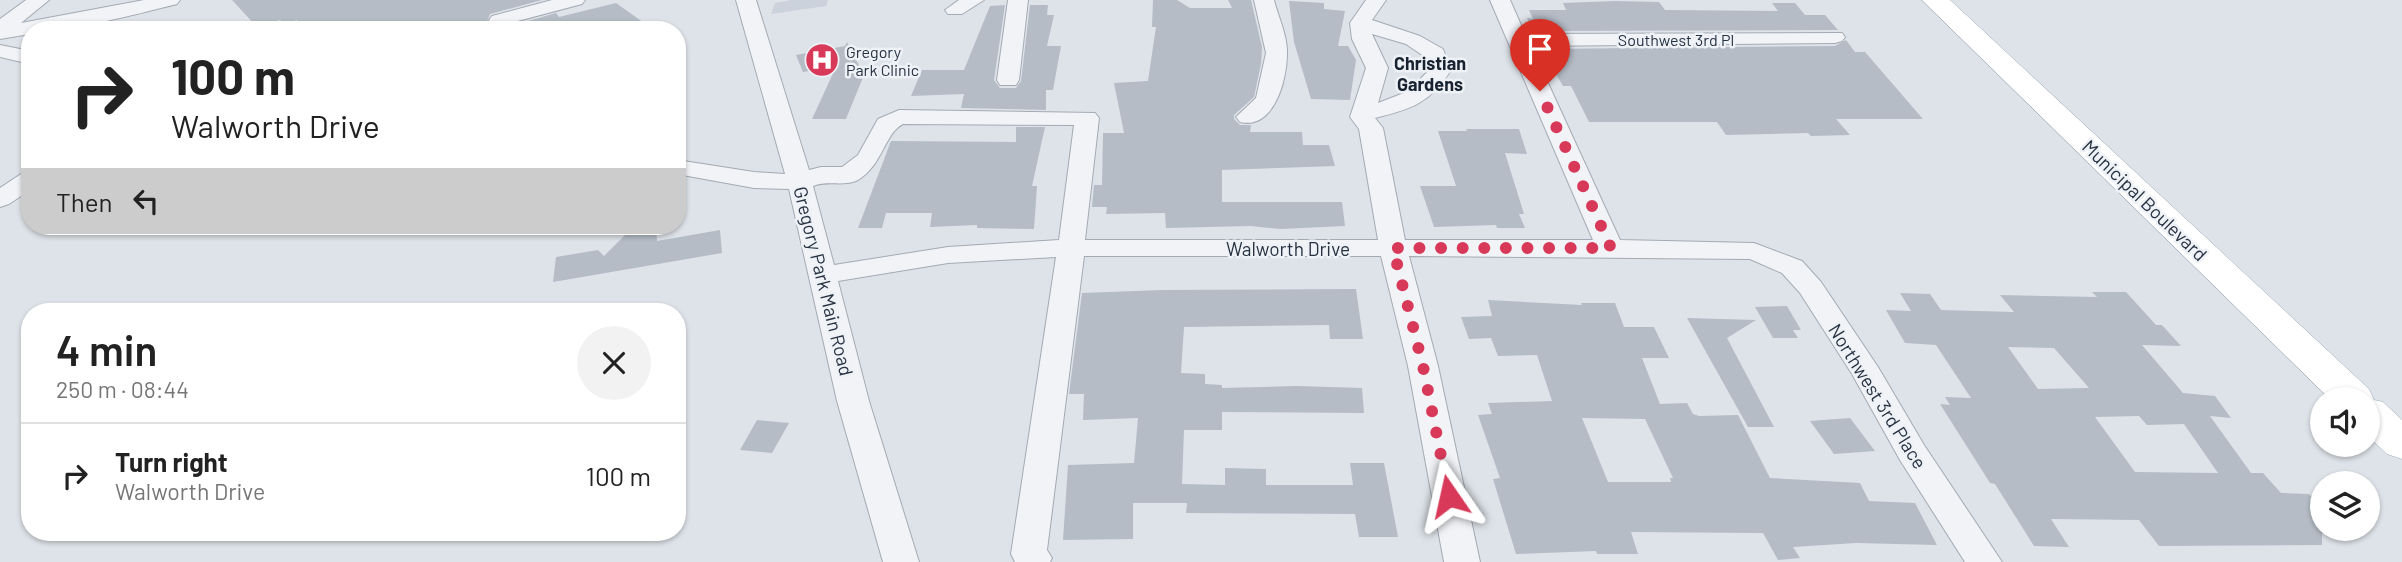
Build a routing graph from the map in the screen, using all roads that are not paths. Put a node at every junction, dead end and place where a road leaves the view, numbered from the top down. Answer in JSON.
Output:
{"nodes":[{"id":1,"x":39,"y":0,"type":"edge"},
{"id":2,"x":170,"y":0,"type":"edge"},
{"id":3,"x":575,"y":0,"type":"edge"},
{"id":4,"x":746,"y":0,"type":"edge"},
{"id":5,"x":974,"y":0,"type":"edge"},
{"id":6,"x":1018,"y":0,"type":"edge"},
{"id":7,"x":1264,"y":0,"type":"edge"},
{"id":8,"x":1376,"y":0,"type":"edge"},
{"id":9,"x":1500,"y":0,"type":"edge"},
{"id":10,"x":1935,"y":0,"type":"edge"},
{"id":11,"x":955,"y":10,"type":"dead end"},
{"id":12,"x":499,"y":20,"type":"dead end"},
{"id":13,"x":85,"y":21,"type":"edge"},
{"id":14,"x":1360,"y":23,"type":"junction"},
{"id":15,"x":1835,"y":37,"type":"dead end"},
{"id":16,"x":21,"y":39,"type":"edge"},
{"id":17,"x":1518,"y":40,"type":"junction"},
{"id":18,"x":1,"y":44,"type":"edge"},
{"id":19,"x":21,"y":54,"type":"edge"},
{"id":20,"x":1008,"y":80,"type":"dead end"},
{"id":21,"x":1364,"y":113,"type":"junction"},
{"id":22,"x":1248,"y":117,"type":"dead end"},
{"id":23,"x":686,"y":169,"type":"edge"},
{"id":24,"x":800,"y":182,"type":"junction"},
{"id":25,"x":21,"y":185,"type":"edge"},
{"id":26,"x":0,"y":199,"type":"edge"},
{"id":27,"x":1069,"y":248,"type":"junction"},
{"id":28,"x":1393,"y":248,"type":"junction"},
{"id":29,"x":1611,"y":248,"type":"junction"},
{"id":30,"x":1754,"y":251,"type":"joint"},
{"id":31,"x":823,"y":275,"type":"junction"},
{"id":32,"x":2341,"y":387,"type":"edge"},
{"id":33,"x":2380,"y":423,"type":"edge"},
{"id":34,"x":2402,"y":444,"type":"edge"},
{"id":35,"x":1034,"y":558,"type":"dead end"},
{"id":36,"x":901,"y":562,"type":"edge"},
{"id":37,"x":1462,"y":562,"type":"edge"},
{"id":38,"x":1984,"y":562,"type":"edge"}],
"edges":[{"from":1,"to":18,"type":"street"},
{"from":2,"to":13,"type":"street"},
{"from":3,"to":12,"type":"street"},
{"from":4,"to":24,"type":"street","name":"Gregory Park Main Road"},
{"from":5,"to":11,"type":"street"},
{"from":6,"to":20,"type":"street"},
{"from":7,"to":22,"type":"street"},
{"from":8,"to":14,"type":"street"},
{"from":9,"to":17,"type":"street"},
{"from":10,"to":32,"type":"main road","name":"Municipal Boulevard"},
{"from":14,"to":21,"type":"street"},
{"from":14,"to":21,"type":"street"},
{"from":15,"to":17,"type":"street","name":"Southwest 3rd Pl"},
{"from":16,"to":18,"type":"street"},
{"from":17,"to":29,"type":"street"},
{"from":18,"to":19,"type":"street"},
{"from":21,"to":28,"type":"street"},
{"from":23,"to":24,"type":"street"},
{"from":24,"to":27,"type":"street"},
{"from":24,"to":31,"type":"street","name":"Gregory Park Main Road"},
{"from":25,"to":26,"type":"street"},
{"from":27,"to":28,"type":"street","name":"Walworth Drive"},
{"from":27,"to":31,"type":"street","name":"Walworth Drive"},
{"from":27,"to":35,"type":"street"},
{"from":28,"to":29,"type":"street","name":"Walworth Drive"},
{"from":28,"to":37,"type":"street"},
{"from":29,"to":30,"type":"street","name":"Walworth Drive"},
{"from":30,"to":38,"type":"street","name":"Northwest 3rd Place"},
{"from":31,"to":36,"type":"street","name":"Gregory Park Main Road"},
{"from":33,"to":34,"type":"main road"}]}
